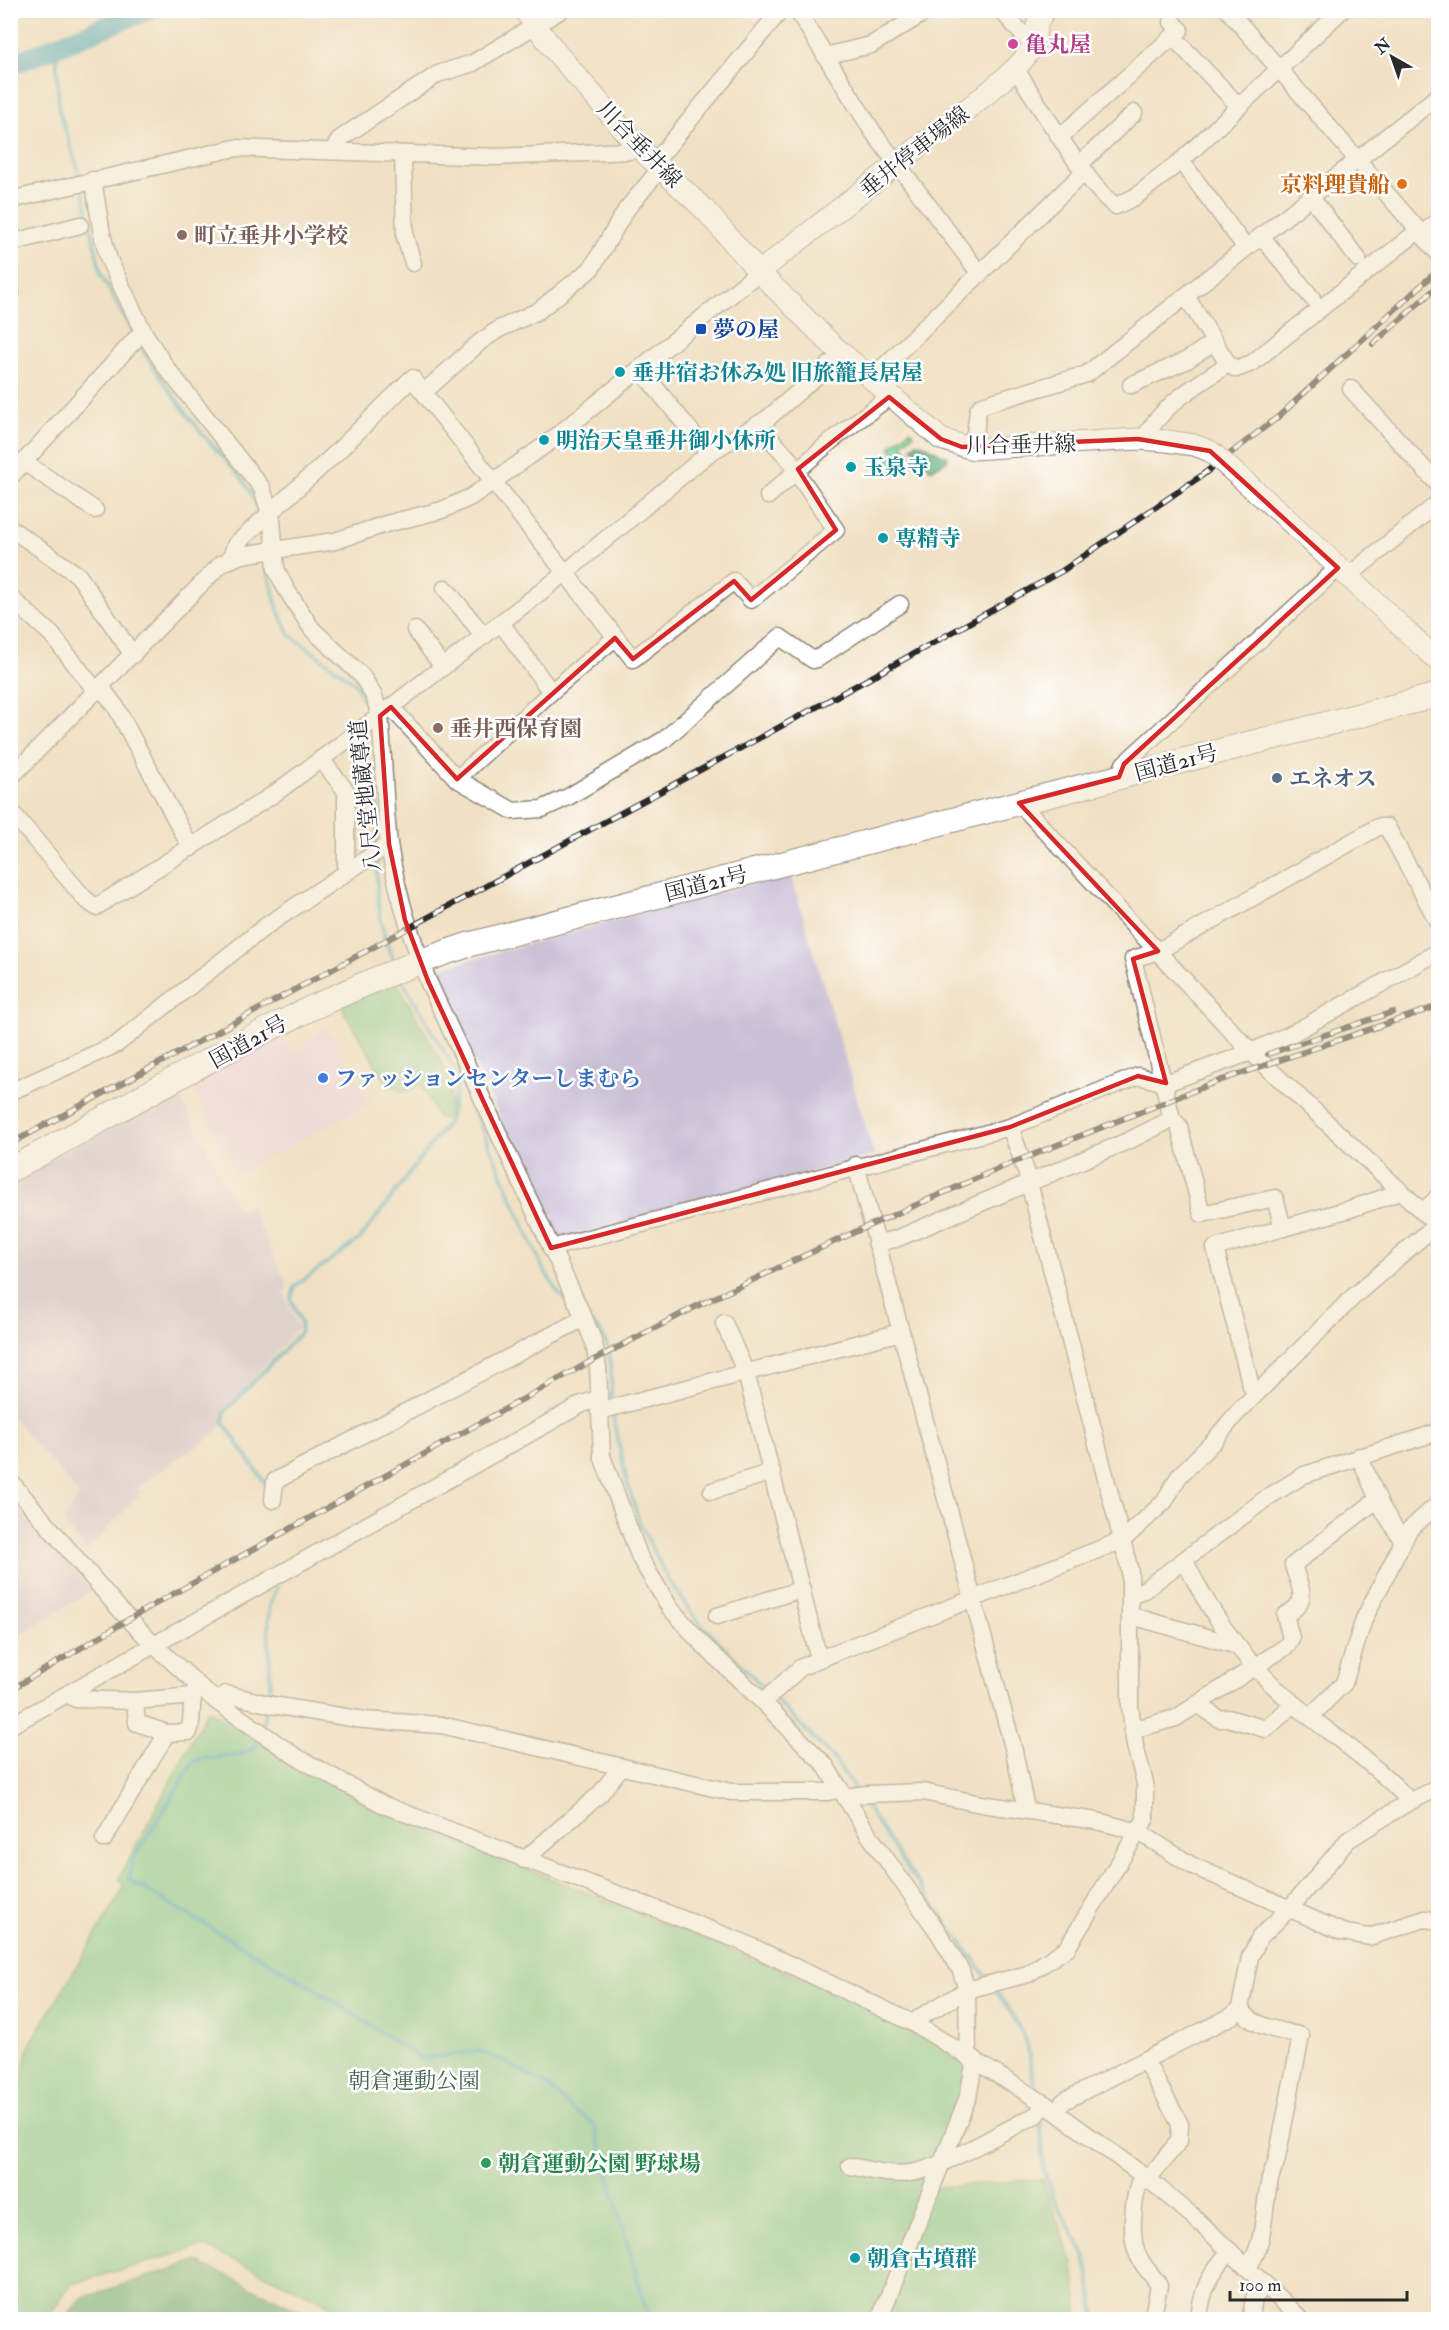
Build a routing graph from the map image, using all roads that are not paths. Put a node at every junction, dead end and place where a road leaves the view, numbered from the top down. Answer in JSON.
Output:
{"nodes":[{"id":1,"x":561,"y":10,"type":"edge"},
{"id":2,"x":781,"y":10,"type":"edge"},
{"id":3,"x":797,"y":10,"type":"edge"},
{"id":4,"x":929,"y":10,"type":"edge"},
{"id":5,"x":1001,"y":10,"type":"edge"},
{"id":6,"x":1045,"y":10,"type":"edge"},
{"id":7,"x":1228,"y":10,"type":"edge"},
{"id":8,"x":1342,"y":10,"type":"edge"},
{"id":9,"x":529,"y":17,"type":"edge"},
{"id":10,"x":1032,"y":45,"type":"junction"},
{"id":11,"x":825,"y":56,"type":"junction"},
{"id":12,"x":1015,"y":68,"type":"junction"},
{"id":13,"x":1278,"y":70,"type":"junction"},
{"id":14,"x":1438,"y":96,"type":"edge"},
{"id":15,"x":1239,"y":106,"type":"junction"},
{"id":16,"x":1134,"y":113,"type":"dead end"},
{"id":17,"x":1061,"y":136,"type":"junction"},
{"id":18,"x":639,"y":148,"type":"junction"},
{"id":19,"x":332,"y":151,"type":"junction"},
{"id":20,"x":403,"y":154,"type":"junction"},
{"id":21,"x":1181,"y":161,"type":"junction"},
{"id":22,"x":1357,"y":161,"type":"junction"},
{"id":23,"x":657,"y":166,"type":"junction"},
{"id":24,"x":897,"y":166,"type":"junction"},
{"id":25,"x":1082,"y":167,"type":"junction"},
{"id":26,"x":93,"y":180,"type":"junction"},
{"id":27,"x":1311,"y":197,"type":"junction"},
{"id":28,"x":10,"y":200,"type":"edge"},
{"id":29,"x":1438,"y":221,"type":"edge"},
{"id":30,"x":80,"y":225,"type":"dead end"},
{"id":31,"x":1419,"y":233,"type":"junction"},
{"id":32,"x":1261,"y":236,"type":"junction"},
{"id":33,"x":10,"y":243,"type":"edge"},
{"id":34,"x":1246,"y":248,"type":"junction"},
{"id":35,"x":1438,"y":253,"type":"edge"},
{"id":36,"x":1358,"y":259,"type":"dead end"},
{"id":37,"x":413,"y":263,"type":"dead end"},
{"id":38,"x":759,"y":273,"type":"junction"},
{"id":39,"x":980,"y":274,"type":"junction"},
{"id":40,"x":1186,"y":296,"type":"junction"},
{"id":41,"x":1312,"y":298,"type":"dead end"},
{"id":42,"x":143,"y":331,"type":"junction"},
{"id":43,"x":1214,"y":342,"type":"junction"},
{"id":44,"x":842,"y":354,"type":"junction"},
{"id":45,"x":1228,"y":364,"type":"junction"},
{"id":46,"x":640,"y":369,"type":"junction"},
{"id":47,"x":871,"y":379,"type":"junction"},
{"id":48,"x":1131,"y":385,"type":"dead end"},
{"id":49,"x":1351,"y":389,"type":"dead end"},
{"id":50,"x":424,"y":392,"type":"junction"},
{"id":51,"x":889,"y":397,"type":"junction"},
{"id":52,"x":758,"y":425,"type":"junction"},
{"id":53,"x":1144,"y":440,"type":"junction"},
{"id":54,"x":973,"y":449,"type":"junction"},
{"id":55,"x":709,"y":453,"type":"junction"},
{"id":56,"x":24,"y":462,"type":"junction"},
{"id":57,"x":798,"y":469,"type":"junction"},
{"id":58,"x":10,"y":477,"type":"edge"},
{"id":59,"x":496,"y":481,"type":"junction"},
{"id":60,"x":1438,"y":484,"type":"edge"},
{"id":61,"x":768,"y":496,"type":"dead end"},
{"id":62,"x":1438,"y":503,"type":"edge"},
{"id":63,"x":95,"y":510,"type":"dead end"},
{"id":64,"x":269,"y":511,"type":"junction"},
{"id":65,"x":10,"y":528,"type":"edge"},
{"id":66,"x":265,"y":552,"type":"junction"},
{"id":67,"x":230,"y":559,"type":"junction"},
{"id":68,"x":1343,"y":572,"type":"junction"},
{"id":69,"x":564,"y":574,"type":"junction"},
{"id":70,"x":445,"y":588,"type":"dead end"},
{"id":71,"x":10,"y":597,"type":"edge"},
{"id":72,"x":900,"y":604,"type":"dead end"},
{"id":73,"x":501,"y":623,"type":"junction"},
{"id":74,"x":415,"y":630,"type":"dead end"},
{"id":75,"x":484,"y":636,"type":"junction"},
{"id":76,"x":615,"y":638,"type":"junction"},
{"id":77,"x":134,"y":655,"type":"junction"},
{"id":78,"x":1438,"y":661,"type":"edge"},
{"id":79,"x":443,"y":667,"type":"junction"},
{"id":80,"x":99,"y":689,"type":"junction"},
{"id":81,"x":551,"y":692,"type":"junction"},
{"id":82,"x":1438,"y":695,"type":"edge"},
{"id":83,"x":378,"y":717,"type":"junction"},
{"id":84,"x":321,"y":759,"type":"junction"},
{"id":85,"x":1119,"y":777,"type":"junction"},
{"id":86,"x":10,"y":778,"type":"edge"},
{"id":87,"x":457,"y":779,"type":"junction"},
{"id":88,"x":1022,"y":802,"type":"junction"},
{"id":89,"x":10,"y":810,"type":"edge"},
{"id":90,"x":389,"y":844,"type":"junction"},
{"id":91,"x":191,"y":848,"type":"junction"},
{"id":92,"x":346,"y":872,"type":"junction"},
{"id":93,"x":1438,"y":922,"type":"edge"},
{"id":94,"x":1158,"y":951,"type":"junction"},
{"id":95,"x":1438,"y":952,"type":"edge"},
{"id":96,"x":420,"y":960,"type":"junction"},
{"id":97,"x":1251,"y":1052,"type":"junction"},
{"id":98,"x":1166,"y":1083,"type":"junction"},
{"id":99,"x":10,"y":1092,"type":"edge"},
{"id":100,"x":1172,"y":1119,"type":"junction"},
{"id":101,"x":1010,"y":1127,"type":"junction"},
{"id":102,"x":856,"y":1166,"type":"junction"},
{"id":103,"x":10,"y":1170,"type":"edge"},
{"id":104,"x":1029,"y":1184,"type":"junction"},
{"id":105,"x":1400,"y":1192,"type":"junction"},
{"id":106,"x":1438,"y":1197,"type":"edge"},
{"id":107,"x":1424,"y":1211,"type":"junction"},
{"id":108,"x":1438,"y":1225,"type":"edge"},
{"id":109,"x":1283,"y":1228,"type":"junction"},
{"id":110,"x":876,"y":1243,"type":"junction"},
{"id":111,"x":551,"y":1248,"type":"junction"},
{"id":112,"x":585,"y":1318,"type":"junction"},
{"id":113,"x":724,"y":1323,"type":"dead end"},
{"id":114,"x":901,"y":1332,"type":"junction"},
{"id":115,"x":746,"y":1373,"type":"junction"},
{"id":116,"x":1256,"y":1393,"type":"junction"},
{"id":117,"x":598,"y":1405,"type":"junction"},
{"id":118,"x":1438,"y":1432,"type":"edge"},
{"id":119,"x":1359,"y":1456,"type":"junction"},
{"id":120,"x":772,"y":1472,"type":"junction"},
{"id":121,"x":10,"y":1481,"type":"edge"},
{"id":122,"x":712,"y":1491,"type":"dead end"},
{"id":123,"x":1378,"y":1499,"type":"junction"},
{"id":124,"x":273,"y":1500,"type":"dead end"},
{"id":125,"x":1438,"y":1504,"type":"edge"},
{"id":126,"x":1123,"y":1540,"type":"junction"},
{"id":127,"x":1403,"y":1542,"type":"junction"},
{"id":128,"x":1185,"y":1561,"type":"junction"},
{"id":129,"x":802,"y":1589,"type":"junction"},
{"id":130,"x":1132,"y":1594,"type":"junction"},
{"id":131,"x":973,"y":1600,"type":"junction"},
{"id":132,"x":717,"y":1616,"type":"dead end"},
{"id":133,"x":1132,"y":1616,"type":"junction"},
{"id":134,"x":1235,"y":1645,"type":"junction"},
{"id":135,"x":155,"y":1646,"type":"junction"},
{"id":136,"x":819,"y":1659,"type":"junction"},
{"id":137,"x":1255,"y":1666,"type":"junction"},
{"id":138,"x":195,"y":1690,"type":"junction"},
{"id":139,"x":69,"y":1695,"type":"junction"},
{"id":140,"x":769,"y":1696,"type":"junction"},
{"id":141,"x":135,"y":1701,"type":"junction"},
{"id":142,"x":216,"y":1701,"type":"junction"},
{"id":143,"x":1198,"y":1704,"type":"junction"},
{"id":144,"x":1294,"y":1704,"type":"junction"},
{"id":145,"x":1311,"y":1716,"type":"junction"},
{"id":146,"x":10,"y":1726,"type":"edge"},
{"id":147,"x":1132,"y":1730,"type":"junction"},
{"id":148,"x":167,"y":1733,"type":"junction"},
{"id":149,"x":621,"y":1767,"type":"junction"},
{"id":150,"x":1438,"y":1788,"type":"edge"},
{"id":151,"x":852,"y":1795,"type":"junction"},
{"id":152,"x":1407,"y":1803,"type":"junction"},
{"id":153,"x":1026,"y":1809,"type":"junction"},
{"id":154,"x":1139,"y":1832,"type":"junction"},
{"id":155,"x":104,"y":1839,"type":"dead end"},
{"id":156,"x":524,"y":1860,"type":"junction"},
{"id":157,"x":1290,"y":1908,"type":"junction"},
{"id":158,"x":1438,"y":1921,"type":"edge"},
{"id":159,"x":967,"y":1990,"type":"junction"},
{"id":160,"x":1240,"y":2008,"type":"junction"},
{"id":161,"x":915,"y":2024,"type":"junction"},
{"id":162,"x":972,"y":2057,"type":"junction"},
{"id":163,"x":1145,"y":2060,"type":"junction"},
{"id":164,"x":1051,"y":2107,"type":"junction"},
{"id":165,"x":941,"y":2163,"type":"junction"},
{"id":166,"x":850,"y":2166,"type":"dead end"},
{"id":167,"x":1145,"y":2177,"type":"junction"},
{"id":168,"x":1230,"y":2251,"type":"junction"},
{"id":169,"x":1248,"y":2267,"type":"junction"},
{"id":170,"x":1265,"y":2284,"type":"junction"},
{"id":171,"x":879,"y":2319,"type":"edge"},
{"id":172,"x":1152,"y":2319,"type":"edge"},
{"id":173,"x":1199,"y":2319,"type":"edge"},
{"id":174,"x":1250,"y":2319,"type":"edge"},
{"id":175,"x":1302,"y":2319,"type":"edge"}],
"edges":[{"from":1,"to":9,"type":"street"},
{"from":2,"to":23,"type":"street"},
{"from":3,"to":11,"type":"street"},
{"from":4,"to":11,"type":"street"},
{"from":5,"to":10,"type":"street"},
{"from":6,"to":10,"type":"main road","name":"垂井停車場線"},
{"from":7,"to":13,"type":"street"},
{"from":8,"to":13,"type":"street"},
{"from":9,"to":18,"type":"main road","name":"川合垂井線"},
{"from":9,"to":19,"type":"street"},
{"from":10,"to":12,"type":"main road","name":"垂井停車場線"},
{"from":11,"to":24,"type":"street"},
{"from":12,"to":17,"type":"street"},
{"from":12,"to":24,"type":"main road","name":"垂井停車場線"},
{"from":13,"to":15,"type":"street"},
{"from":13,"to":22,"type":"street"},
{"from":14,"to":22,"type":"street"},
{"from":15,"to":17,"type":"street"},
{"from":15,"to":21,"type":"street"},
{"from":16,"to":25,"type":"street"},
{"from":17,"to":25,"type":"street"},
{"from":18,"to":20,"type":"street"},
{"from":18,"to":23,"type":"main road","name":"川合垂井線"},
{"from":19,"to":20,"type":"street"},
{"from":19,"to":26,"type":"street"},
{"from":20,"to":37,"type":"street"},
{"from":21,"to":25,"type":"street"},
{"from":21,"to":34,"type":"street"},
{"from":22,"to":27,"type":"street"},
{"from":22,"to":31,"type":"street"},
{"from":23,"to":38,"type":"main road","name":"川合垂井線"},
{"from":23,"to":50,"type":"street"},
{"from":24,"to":38,"type":"main road","name":"垂井停車場線"},
{"from":24,"to":39,"type":"street"},
{"from":25,"to":39,"type":"street"},
{"from":26,"to":28,"type":"street"},
{"from":26,"to":42,"type":"street","name":"八尺堂地蔵尊道"},
{"from":27,"to":32,"type":"street"},
{"from":27,"to":36,"type":"street"},
{"from":29,"to":31,"type":"street"},
{"from":30,"to":33,"type":"street"},
{"from":31,"to":35,"type":"street"},
{"from":31,"to":45,"type":"street"},
{"from":32,"to":34,"type":"street"},
{"from":32,"to":41,"type":"street"},
{"from":34,"to":40,"type":"street"},
{"from":38,"to":44,"type":"main road","name":"川合垂井線"},
{"from":38,"to":46,"type":"street"},
{"from":39,"to":47,"type":"street"},
{"from":40,"to":43,"type":"street"},
{"from":40,"to":54,"type":"street"},
{"from":42,"to":56,"type":"street"},
{"from":42,"to":64,"type":"street","name":"八尺堂地蔵尊道"},
{"from":43,"to":45,"type":"street"},
{"from":43,"to":48,"type":"street"},
{"from":44,"to":47,"type":"main road","name":"川合垂井線"},
{"from":44,"to":52,"type":"street"},
{"from":45,"to":53,"type":"street"},
{"from":46,"to":55,"type":"street"},
{"from":46,"to":59,"type":"street"},
{"from":47,"to":51,"type":"main road","name":"川合垂井線"},
{"from":49,"to":60,"type":"street"},
{"from":50,"to":59,"type":"street"},
{"from":50,"to":64,"type":"street"},
{"from":51,"to":54,"type":"main road","name":"川合垂井線"},
{"from":51,"to":57,"type":"street"},
{"from":52,"to":55,"type":"street"},
{"from":52,"to":57,"type":"street"},
{"from":53,"to":54,"type":"main road","name":"川合垂井線"},
{"from":53,"to":68,"type":"main road","name":"川合垂井線","bridge":true},
{"from":55,"to":69,"type":"street"},
{"from":56,"to":58,"type":"street"},
{"from":56,"to":63,"type":"street"},
{"from":57,"to":61,"type":"street"},
{"from":57,"to":76,"type":"street"},
{"from":59,"to":66,"type":"street"},
{"from":59,"to":69,"type":"street"},
{"from":62,"to":68,"type":"street"},
{"from":64,"to":66,"type":"street","name":"八尺堂地蔵尊道"},
{"from":64,"to":67,"type":"street"},
{"from":65,"to":77,"type":"street"},
{"from":66,"to":67,"type":"street"},
{"from":66,"to":83,"type":"street","name":"八尺堂地蔵尊道"},
{"from":67,"to":77,"type":"street"},
{"from":68,"to":78,"type":"main road","name":"川合垂井線"},
{"from":68,"to":85,"type":"street"},
{"from":69,"to":73,"type":"street"},
{"from":69,"to":76,"type":"street"},
{"from":70,"to":75,"type":"street"},
{"from":71,"to":80,"type":"street"},
{"from":72,"to":87,"type":"street"},
{"from":73,"to":75,"type":"street"},
{"from":73,"to":81,"type":"street"},
{"from":74,"to":79,"type":"street"},
{"from":75,"to":79,"type":"street"},
{"from":76,"to":81,"type":"street"},
{"from":77,"to":80,"type":"street"},
{"from":79,"to":83,"type":"street"},
{"from":80,"to":86,"type":"street"},
{"from":80,"to":91,"type":"street"},
{"from":81,"to":87,"type":"street"},
{"from":82,"to":85,"type":"highway","name":"国道21号"},
{"from":83,"to":84,"type":"street"},
{"from":83,"to":87,"type":"street"},
{"from":83,"to":90,"type":"street","name":"八尺堂地蔵尊道"},
{"from":84,"to":91,"type":"street"},
{"from":84,"to":92,"type":"street"},
{"from":85,"to":88,"type":"highway","name":"国道21号"},
{"from":88,"to":94,"type":"street"},
{"from":88,"to":96,"type":"highway","name":"国道21号"},
{"from":89,"to":91,"type":"street"},
{"from":90,"to":92,"type":"street"},
{"from":90,"to":96,"type":"street","name":"八尺堂地蔵尊道"},
{"from":92,"to":99,"type":"street"},
{"from":93,"to":94,"type":"street"},
{"from":94,"to":97,"type":"street"},
{"from":94,"to":98,"type":"street"},
{"from":95,"to":97,"type":"street"},
{"from":96,"to":103,"type":"highway","name":"国道21号"},
{"from":96,"to":111,"type":"street","name":"八尺堂地蔵尊道"},
{"from":97,"to":98,"type":"street"},
{"from":97,"to":105,"type":"street"},
{"from":98,"to":100,"type":"street"},
{"from":98,"to":101,"type":"street"},
{"from":100,"to":104,"type":"street"},
{"from":100,"to":109,"type":"street"},
{"from":101,"to":102,"type":"street"},
{"from":101,"to":104,"type":"street"},
{"from":102,"to":110,"type":"street"},
{"from":102,"to":111,"type":"street"},
{"from":104,"to":110,"type":"street"},
{"from":104,"to":126,"type":"street"},
{"from":105,"to":107,"type":"street"},
{"from":105,"to":109,"type":"street"},
{"from":106,"to":107,"type":"street"},
{"from":107,"to":108,"type":"street"},
{"from":108,"to":116,"type":"street"},
{"from":109,"to":116,"type":"street"},
{"from":110,"to":114,"type":"street"},
{"from":111,"to":112,"type":"street","name":"八尺堂地蔵尊道"},
{"from":112,"to":117,"type":"street","name":"八尺堂地蔵尊道"},
{"from":112,"to":124,"type":"street"},
{"from":113,"to":115,"type":"street"},
{"from":114,"to":115,"type":"street"},
{"from":114,"to":131,"type":"street"},
{"from":115,"to":117,"type":"street"},
{"from":115,"to":120,"type":"street"},
{"from":116,"to":126,"type":"street"},
{"from":117,"to":135,"type":"street"},
{"from":117,"to":140,"type":"street","name":"八尺堂地蔵尊道"},
{"from":118,"to":119,"type":"street"},
{"from":119,"to":123,"type":"street"},
{"from":119,"to":128,"type":"street"},
{"from":120,"to":122,"type":"street"},
{"from":120,"to":129,"type":"street"},
{"from":121,"to":135,"type":"street"},
{"from":123,"to":127,"type":"street"},
{"from":123,"to":137,"type":"street"},
{"from":125,"to":127,"type":"street"},
{"from":126,"to":130,"type":"street"},
{"from":126,"to":131,"type":"street"},
{"from":127,"to":145,"type":"street"},
{"from":128,"to":130,"type":"street"},
{"from":128,"to":134,"type":"street"},
{"from":129,"to":132,"type":"street"},
{"from":129,"to":136,"type":"street"},
{"from":130,"to":133,"type":"street"},
{"from":131,"to":136,"type":"street"},
{"from":131,"to":153,"type":"street"},
{"from":133,"to":134,"type":"street"},
{"from":133,"to":147,"type":"street"},
{"from":134,"to":137,"type":"street"},
{"from":135,"to":138,"type":"street"},
{"from":135,"to":139,"type":"street"},
{"from":136,"to":140,"type":"street"},
{"from":137,"to":143,"type":"street"},
{"from":137,"to":144,"type":"street"},
{"from":138,"to":141,"type":"street"},
{"from":138,"to":142,"type":"street"},
{"from":138,"to":148,"type":"street"},
{"from":139,"to":141,"type":"street"},
{"from":139,"to":146,"type":"street"},
{"from":140,"to":151,"type":"street","name":"八尺堂地蔵尊道"},
{"from":141,"to":148,"type":"street"},
{"from":142,"to":149,"type":"street"},
{"from":142,"to":156,"type":"street"},
{"from":143,"to":144,"type":"street"},
{"from":143,"to":147,"type":"street"},
{"from":144,"to":145,"type":"street"},
{"from":145,"to":152,"type":"street"},
{"from":147,"to":154,"type":"street"},
{"from":148,"to":155,"type":"street"},
{"from":149,"to":151,"type":"street"},
{"from":149,"to":156,"type":"street"},
{"from":150,"to":152,"type":"street"},
{"from":151,"to":153,"type":"street"},
{"from":151,"to":159,"type":"street","name":"八尺堂地蔵尊道"},
{"from":152,"to":157,"type":"street"},
{"from":153,"to":154,"type":"street"},
{"from":154,"to":157,"type":"street"},
{"from":154,"to":159,"type":"street"},
{"from":156,"to":161,"type":"street"},
{"from":157,"to":158,"type":"street"},
{"from":157,"to":160,"type":"street"},
{"from":159,"to":161,"type":"street"},
{"from":159,"to":162,"type":"street"},
{"from":160,"to":163,"type":"street"},
{"from":160,"to":169,"type":"street"},
{"from":161,"to":162,"type":"street"},
{"from":162,"to":164,"type":"street"},
{"from":162,"to":165,"type":"street"},
{"from":163,"to":164,"type":"street"},
{"from":163,"to":167,"type":"street"},
{"from":164,"to":165,"type":"street"},
{"from":164,"to":167,"type":"street"},
{"from":165,"to":166,"type":"street"},
{"from":165,"to":171,"type":"street"},
{"from":167,"to":168,"type":"street"},
{"from":167,"to":172,"type":"street"},
{"from":168,"to":169,"type":"street"},
{"from":168,"to":173,"type":"street"},
{"from":169,"to":170,"type":"street"},
{"from":170,"to":174,"type":"street"},
{"from":170,"to":175,"type":"street"}]}
